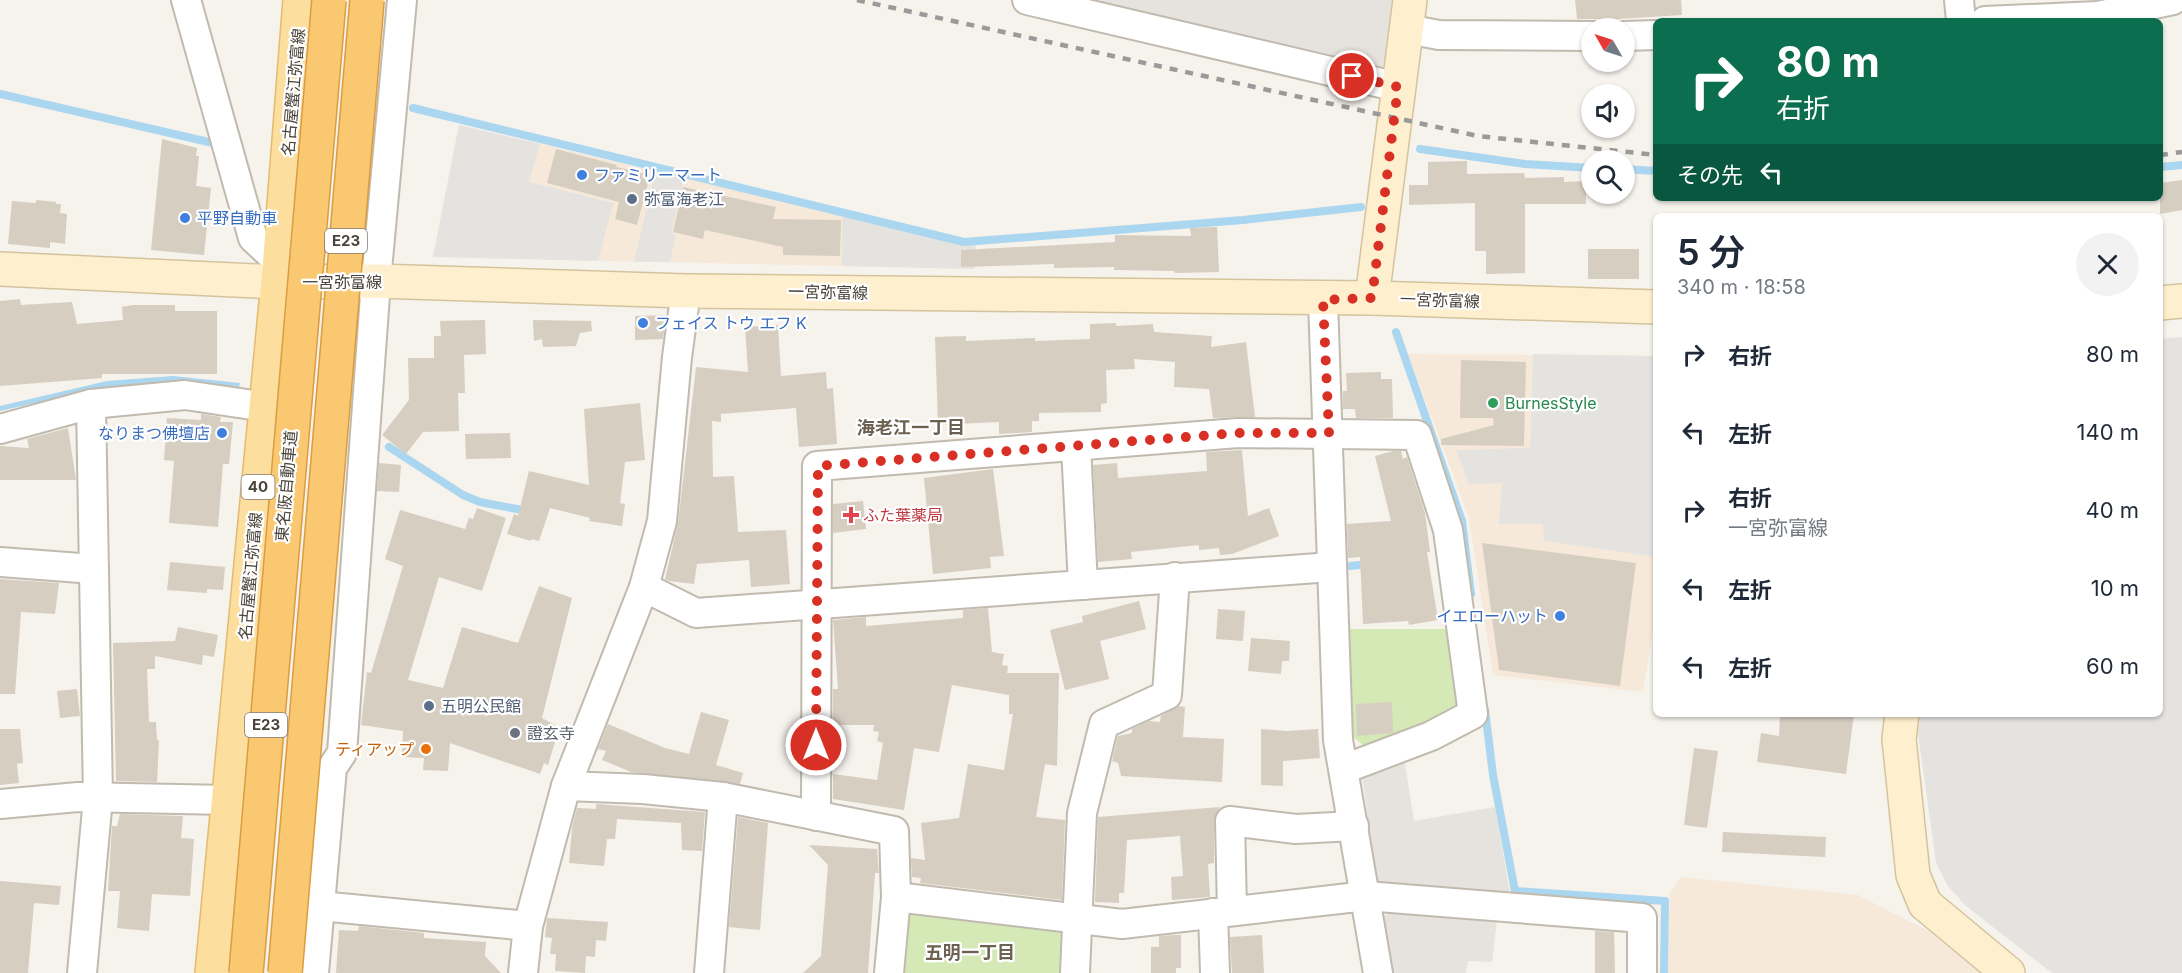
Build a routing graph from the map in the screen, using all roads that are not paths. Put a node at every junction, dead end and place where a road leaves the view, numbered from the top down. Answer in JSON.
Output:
{"nodes":[{"id":1,"x":186,"y":0,"type":"edge"},
{"id":2,"x":300,"y":0,"type":"edge"},
{"id":3,"x":329,"y":0,"type":"edge"},
{"id":4,"x":367,"y":0,"type":"edge"},
{"id":5,"x":402,"y":0,"type":"edge"},
{"id":6,"x":1027,"y":0,"type":"edge"},
{"id":7,"x":1959,"y":0,"type":"edge"},
{"id":8,"x":2173,"y":0,"type":"edge"},
{"id":9,"x":1408,"y":15,"type":"edge"},
{"id":10,"x":1961,"y":18,"type":"edge"},
{"id":11,"x":2053,"y":18,"type":"edge"},
{"id":12,"x":1653,"y":35,"type":"edge"},
{"id":13,"x":1581,"y":36,"type":"edge"},
{"id":14,"x":1635,"y":36,"type":"edge"},
{"id":15,"x":1398,"y":87,"type":"junction"},
{"id":16,"x":0,"y":269,"type":"edge"},
{"id":17,"x":278,"y":272,"type":"junction"},
{"id":18,"x":376,"y":281,"type":"junction"},
{"id":19,"x":686,"y":291,"type":"junction"},
{"id":20,"x":1372,"y":298,"type":"junction"},
{"id":21,"x":1323,"y":300,"type":"junction"},
{"id":22,"x":2182,"y":301,"type":"edge"},
{"id":23,"x":2163,"y":303,"type":"edge"},
{"id":24,"x":1653,"y":307,"type":"edge"},
{"id":25,"x":91,"y":404,"type":"junction"},
{"id":26,"x":266,"y":407,"type":"junction"},
{"id":27,"x":0,"y":429,"type":"edge"},
{"id":28,"x":1329,"y":433,"type":"junction"},
{"id":29,"x":1076,"y":446,"type":"junction"},
{"id":30,"x":0,"y":562,"type":"edge"},
{"id":31,"x":1331,"y":567,"type":"junction"},
{"id":32,"x":94,"y":569,"type":"junction"},
{"id":33,"x":1175,"y":577,"type":"junction"},
{"id":34,"x":1083,"y":585,"type":"junction"},
{"id":35,"x":644,"y":587,"type":"junction"},
{"id":36,"x":817,"y":603,"type":"junction"},
{"id":37,"x":1902,"y":717,"type":"edge"},
{"id":38,"x":233,"y":753,"type":"junction"},
{"id":39,"x":342,"y":753,"type":"junction"},
{"id":40,"x":1344,"y":769,"type":"junction"},
{"id":41,"x":566,"y":786,"type":"junction"},
{"id":42,"x":723,"y":797,"type":"junction"},
{"id":43,"x":98,"y":798,"type":"junction"},
{"id":44,"x":228,"y":800,"type":"junction"},
{"id":45,"x":0,"y":804,"type":"edge"},
{"id":46,"x":816,"y":816,"type":"junction"},
{"id":47,"x":1354,"y":826,"type":"junction"},
{"id":48,"x":1366,"y":896,"type":"junction"},
{"id":49,"x":896,"y":897,"type":"junction"},
{"id":50,"x":320,"y":906,"type":"junction"},
{"id":51,"x":1222,"y":912,"type":"junction"},
{"id":52,"x":1078,"y":919,"type":"junction"},
{"id":53,"x":528,"y":926,"type":"junction"},
{"id":54,"x":82,"y":973,"type":"edge"},
{"id":55,"x":212,"y":973,"type":"edge"},
{"id":56,"x":246,"y":973,"type":"edge"},
{"id":57,"x":285,"y":973,"type":"edge"},
{"id":58,"x":314,"y":973,"type":"edge"},
{"id":59,"x":524,"y":973,"type":"edge"},
{"id":60,"x":709,"y":973,"type":"edge"},
{"id":61,"x":889,"y":973,"type":"edge"},
{"id":62,"x":1075,"y":973,"type":"edge"},
{"id":63,"x":1215,"y":973,"type":"edge"},
{"id":64,"x":1378,"y":973,"type":"edge"},
{"id":65,"x":1642,"y":973,"type":"edge"},
{"id":66,"x":2008,"y":973,"type":"edge"}],
"edges":[{"from":1,"to":17,"type":"street"},
{"from":2,"to":17,"type":"main road","name":"名古屋蟹江弥富線","number":"40"},
{"from":3,"to":56,"type":"highway","name":"東名阪自動車道","number":"E23","bridge":true},
{"from":4,"to":57,"type":"highway","number":"E23","bridge":true},
{"from":5,"to":18,"type":"street"},
{"from":6,"to":15,"type":"street"},
{"from":7,"to":10,"type":"street"},
{"from":8,"to":11,"type":"street"},
{"from":9,"to":13,"type":"street"},
{"from":9,"to":15,"type":"main road"},
{"from":12,"to":14,"type":"street"},
{"from":15,"to":20,"type":"main road"},
{"from":16,"to":17,"type":"main road","name":"一宮弥富線"},
{"from":17,"to":18,"type":"main road","name":"一宮弥富線"},
{"from":17,"to":26,"type":"main road","name":"名古屋蟹江弥富線","number":"40"},
{"from":18,"to":19,"type":"main road","name":"一宮弥富線"},
{"from":18,"to":39,"type":"street"},
{"from":19,"to":21,"type":"main road","name":"一宮弥富線"},
{"from":19,"to":35,"type":"street"},
{"from":20,"to":21,"type":"main road","name":"一宮弥富線"},
{"from":20,"to":24,"type":"main road","name":"一宮弥富線"},
{"from":21,"to":28,"type":"street"},
{"from":22,"to":23,"type":"main road"},
{"from":25,"to":26,"type":"street"},
{"from":25,"to":27,"type":"street"},
{"from":25,"to":32,"type":"street"},
{"from":26,"to":38,"type":"main road","name":"名古屋蟹江弥富線","number":"40"},
{"from":28,"to":29,"type":"street"},
{"from":28,"to":31,"type":"street"},
{"from":28,"to":40,"type":"street"},
{"from":29,"to":34,"type":"street"},
{"from":29,"to":36,"type":"street"},
{"from":30,"to":32,"type":"street"},
{"from":31,"to":33,"type":"street"},
{"from":31,"to":40,"type":"street"},
{"from":32,"to":43,"type":"street"},
{"from":33,"to":34,"type":"street"},
{"from":33,"to":52,"type":"street"},
{"from":34,"to":36,"type":"street"},
{"from":35,"to":36,"type":"street"},
{"from":35,"to":41,"type":"street"},
{"from":36,"to":46,"type":"street"},
{"from":37,"to":66,"type":"main road"},
{"from":38,"to":39,"type":"street"},
{"from":38,"to":44,"type":"main road","name":"名古屋蟹江弥富線","number":"40"},
{"from":39,"to":50,"type":"street"},
{"from":40,"to":47,"type":"street"},
{"from":41,"to":42,"type":"street"},
{"from":41,"to":53,"type":"street"},
{"from":42,"to":46,"type":"street"},
{"from":42,"to":60,"type":"street"},
{"from":43,"to":44,"type":"street"},
{"from":43,"to":45,"type":"street"},
{"from":43,"to":54,"type":"street"},
{"from":44,"to":55,"type":"main road","name":"名古屋蟹江弥富線","number":"40"},
{"from":46,"to":49,"type":"street"},
{"from":47,"to":48,"type":"street"},
{"from":47,"to":51,"type":"street"},
{"from":48,"to":51,"type":"street"},
{"from":48,"to":64,"type":"street"},
{"from":48,"to":65,"type":"street"},
{"from":49,"to":52,"type":"street"},
{"from":49,"to":61,"type":"street"},
{"from":50,"to":53,"type":"street"},
{"from":50,"to":58,"type":"street"},
{"from":51,"to":52,"type":"street"},
{"from":51,"to":63,"type":"street"},
{"from":52,"to":62,"type":"street"},
{"from":53,"to":59,"type":"street"}]}
